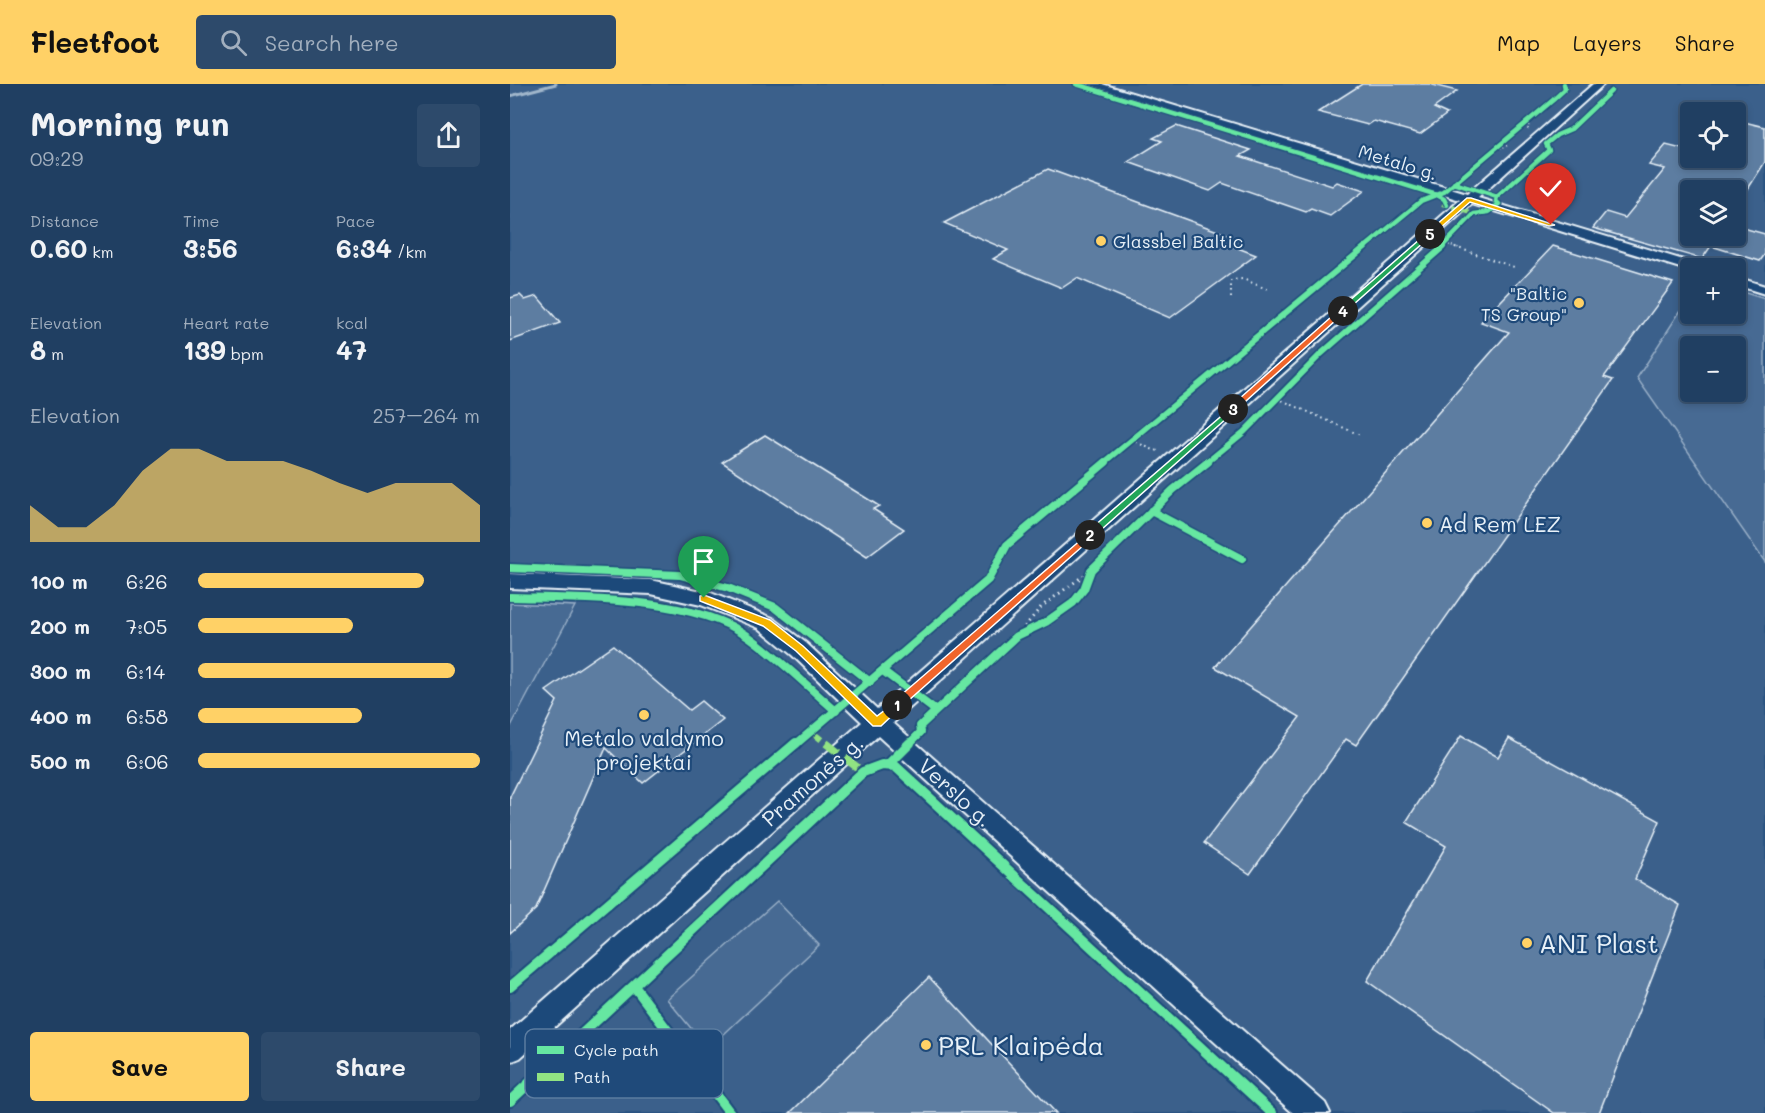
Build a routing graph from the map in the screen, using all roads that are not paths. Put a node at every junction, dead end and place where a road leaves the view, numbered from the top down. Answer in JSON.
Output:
{"nodes":[{"id":1,"x":1092,"y":84,"type":"edge"},
{"id":2,"x":1599,"y":84,"type":"edge"},
{"id":3,"x":1469,"y":199,"type":"junction"},
{"id":4,"x":1680,"y":263,"type":"edge"},
{"id":5,"x":1746,"y":284,"type":"edge"},
{"id":6,"x":1765,"y":290,"type":"edge"},
{"id":7,"x":510,"y":582,"type":"edge"},
{"id":8,"x":877,"y":722,"type":"junction"},
{"id":9,"x":531,"y":1029,"type":"edge"},
{"id":10,"x":525,"y":1035,"type":"edge"},
{"id":11,"x":510,"y":1048,"type":"edge"},
{"id":12,"x":1315,"y":1113,"type":"edge"}],
"edges":[{"from":1,"to":3,"type":"street","name":"Metalo g."},
{"from":2,"to":3,"type":"street","name":"Pramonės g."},
{"from":3,"to":4,"type":"street","name":"Metalo g."},
{"from":3,"to":8,"type":"street","name":"Pramonės g."},
{"from":5,"to":6,"type":"street"},
{"from":7,"to":8,"type":"street","name":"Verslo g."},
{"from":8,"to":9,"type":"street","name":"Pramonės g."},
{"from":8,"to":12,"type":"street","name":"Verslo g."},
{"from":10,"to":11,"type":"street","name":"Pramonės g."}]}
